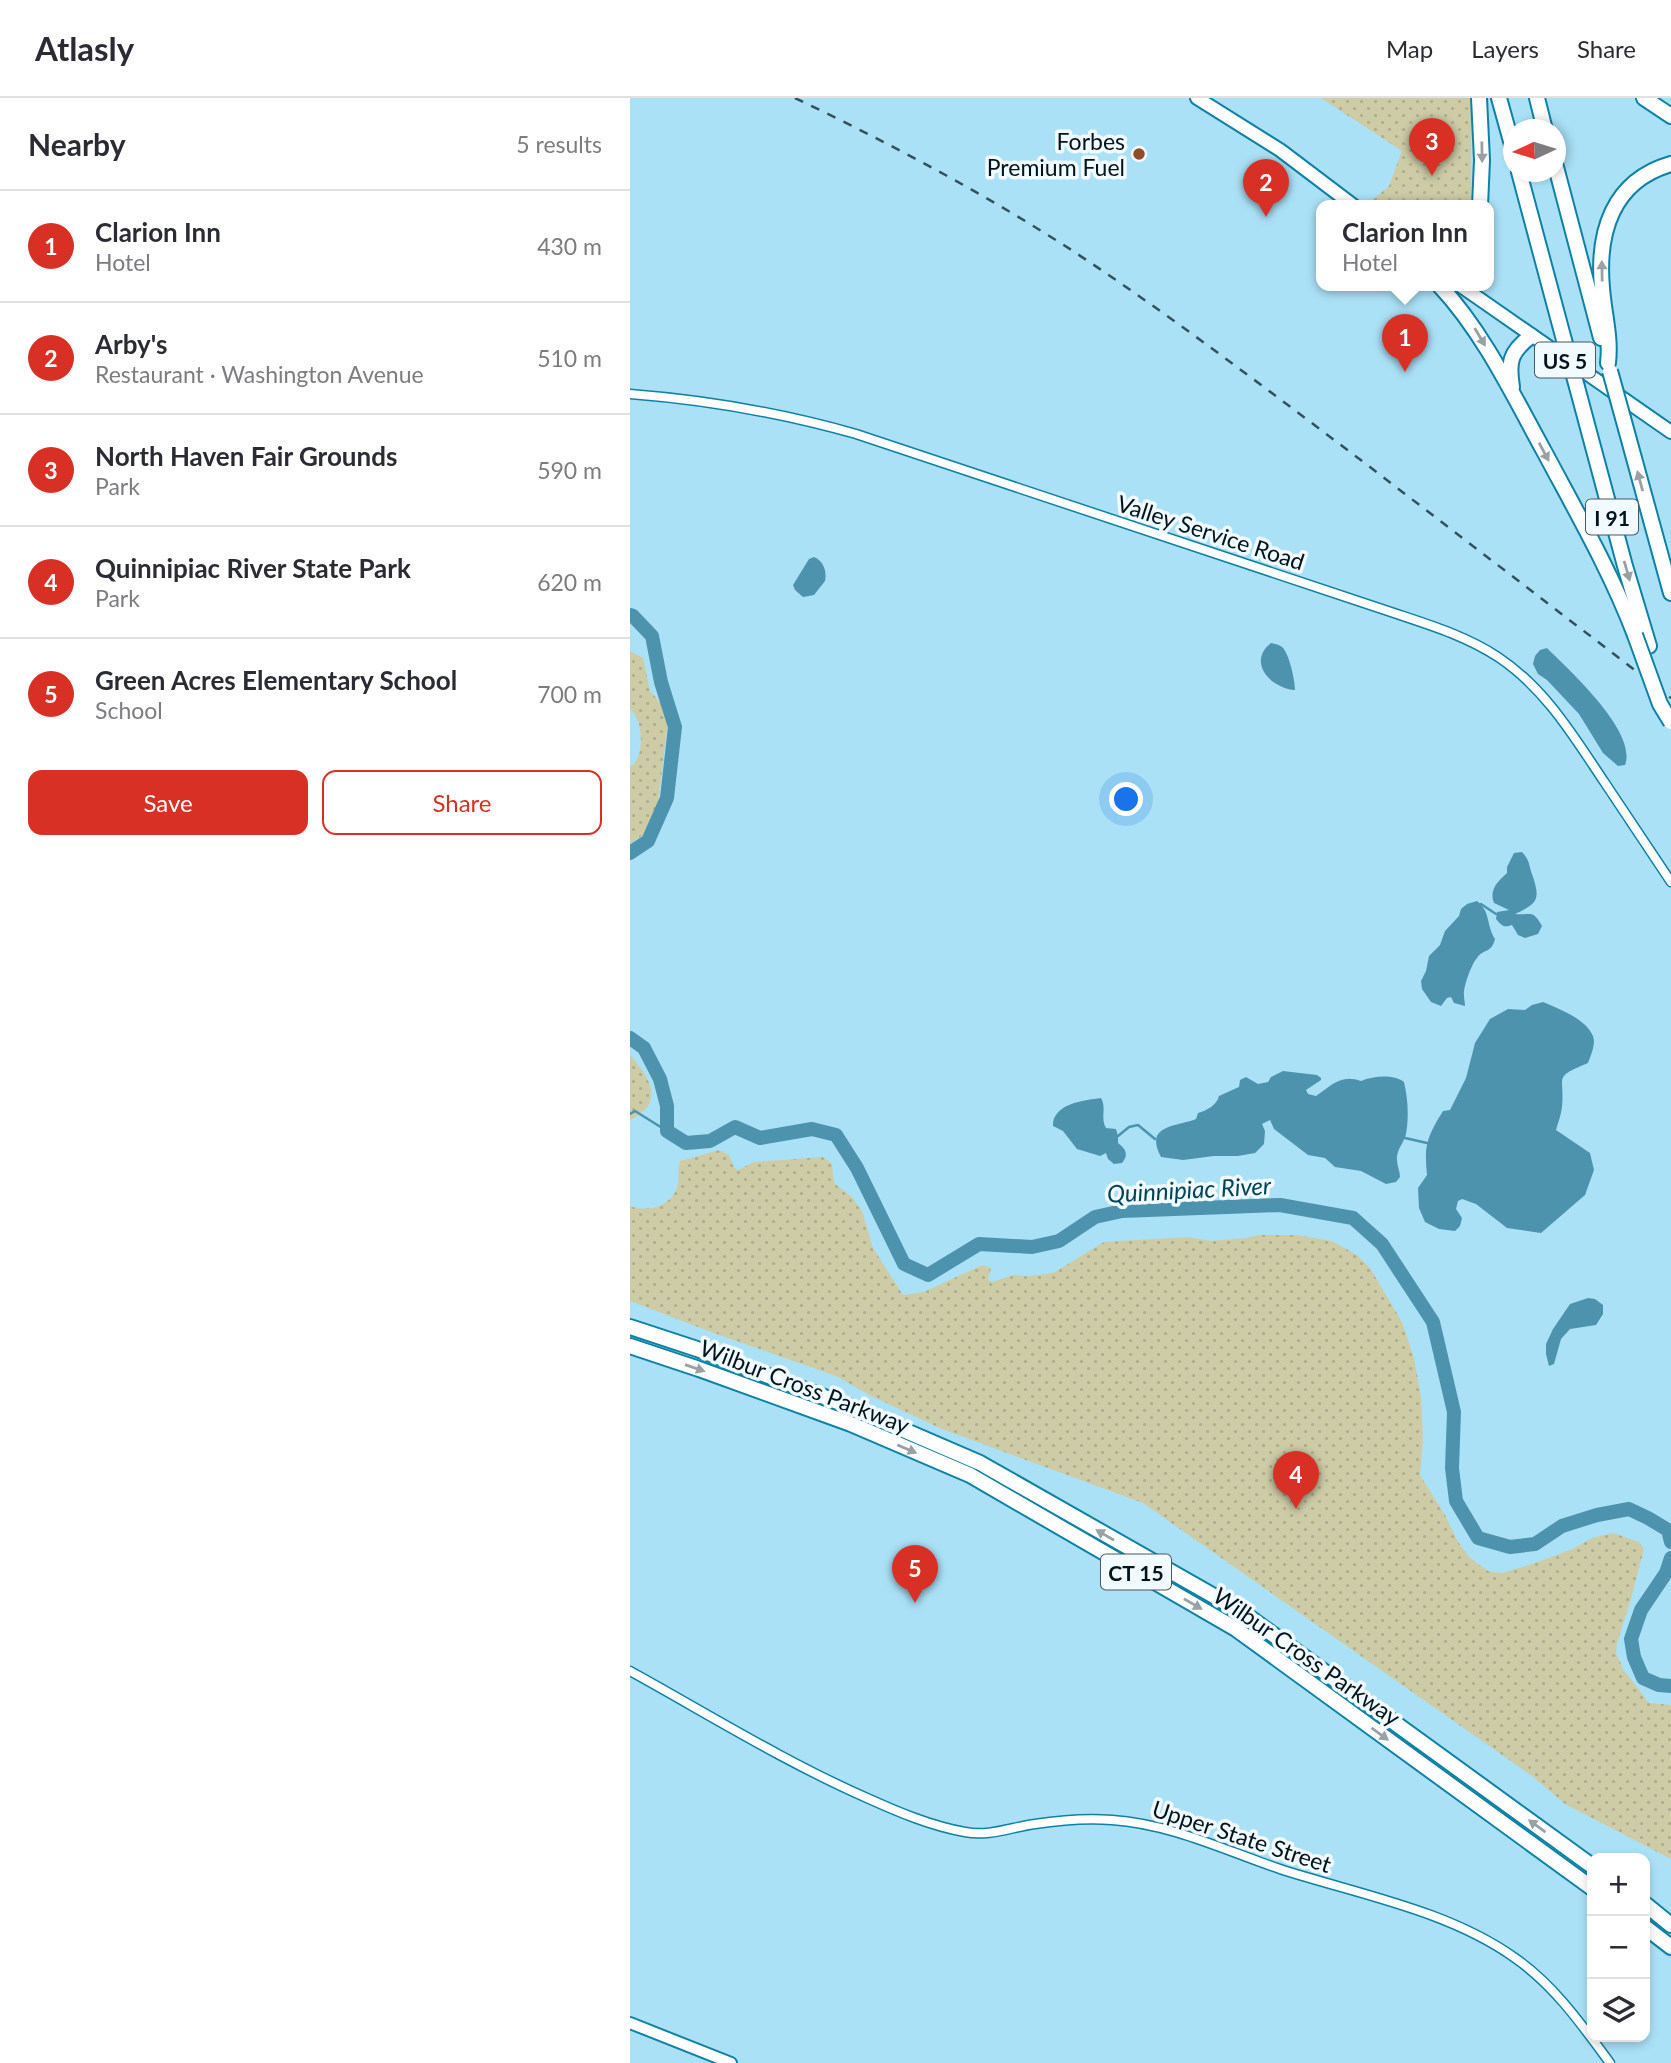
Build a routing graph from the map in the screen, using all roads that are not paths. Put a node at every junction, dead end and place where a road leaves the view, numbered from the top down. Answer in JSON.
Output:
{"nodes":[{"id":1,"x":1197,"y":98,"type":"edge"},
{"id":2,"x":1479,"y":98,"type":"edge"},
{"id":3,"x":1499,"y":98,"type":"edge"},
{"id":4,"x":1537,"y":98,"type":"edge"},
{"id":5,"x":1644,"y":98,"type":"edge"},
{"id":6,"x":1671,"y":116,"type":"edge"},
{"id":7,"x":1505,"y":119,"type":"edge"},
{"id":8,"x":1542,"y":119,"type":"edge"},
{"id":9,"x":1671,"y":164,"type":"edge"},
{"id":10,"x":1522,"y":182,"type":"edge"},
{"id":11,"x":1560,"y":182,"type":"edge"},
{"id":12,"x":1346,"y":200,"type":"edge"},
{"id":13,"x":1480,"y":200,"type":"edge"},
{"id":14,"x":1444,"y":291,"type":"edge"},
{"id":15,"x":1468,"y":291,"type":"edge"},
{"id":16,"x":1531,"y":336,"type":"junction"},
{"id":17,"x":1609,"y":367,"type":"junction"},
{"id":18,"x":1513,"y":392,"type":"junction"},
{"id":19,"x":630,"y":394,"type":"edge"},
{"id":20,"x":1671,"y":432,"type":"edge"},
{"id":21,"x":1671,"y":593,"type":"edge"},
{"id":22,"x":1671,"y":708,"type":"edge"},
{"id":23,"x":1671,"y":722,"type":"edge"},
{"id":24,"x":1671,"y":882,"type":"edge"},
{"id":25,"x":630,"y":1327,"type":"edge"},
{"id":26,"x":630,"y":1346,"type":"edge"},
{"id":27,"x":630,"y":1671,"type":"edge"},
{"id":28,"x":1587,"y":1862,"type":"edge"},
{"id":29,"x":1587,"y":1884,"type":"edge"},
{"id":30,"x":1650,"y":1908,"type":"edge"},
{"id":31,"x":1671,"y":1925,"type":"edge"},
{"id":32,"x":1650,"y":1931,"type":"edge"},
{"id":33,"x":1671,"y":1947,"type":"edge"},
{"id":34,"x":630,"y":2023,"type":"edge"},
{"id":35,"x":731,"y":2063,"type":"edge"},
{"id":36,"x":1610,"y":2063,"type":"edge"}],
"edges":[{"from":1,"to":12,"type":"main road"},
{"from":2,"to":13,"type":"highway","one_way":true},
{"from":3,"to":7,"type":"highway"},
{"from":4,"to":8,"type":"highway"},
{"from":5,"to":6,"type":"highway"},
{"from":17,"to":9,"type":"highway","one_way":true},
{"from":10,"to":22,"type":"highway","number":"I 91","one_way":true,"bridge":true},
{"from":11,"to":17,"type":"highway","number":"I 91"},
{"from":14,"to":18,"type":"highway","one_way":true},
{"from":15,"to":16,"type":"main road","number":"US 5"},
{"from":16,"to":18,"type":"highway"},
{"from":16,"to":20,"type":"main road","number":"US 5"},
{"from":21,"to":17,"type":"highway","number":"I 91","one_way":true,"bridge":true},
{"from":18,"to":23,"type":"highway","one_way":true,"bridge":true},
{"from":19,"to":24,"type":"street","name":"Valley Service Road"},
{"from":28,"to":25,"type":"highway","name":"Wilbur Cross Parkway","number":"CT 15","one_way":true},
{"from":26,"to":29,"type":"highway","name":"Wilbur Cross Parkway","number":"CT 15","one_way":true},
{"from":27,"to":36,"type":"street","name":"Upper State Street"},
{"from":30,"to":31,"type":"highway"},
{"from":32,"to":33,"type":"highway"},
{"from":34,"to":35,"type":"main road"}]}
